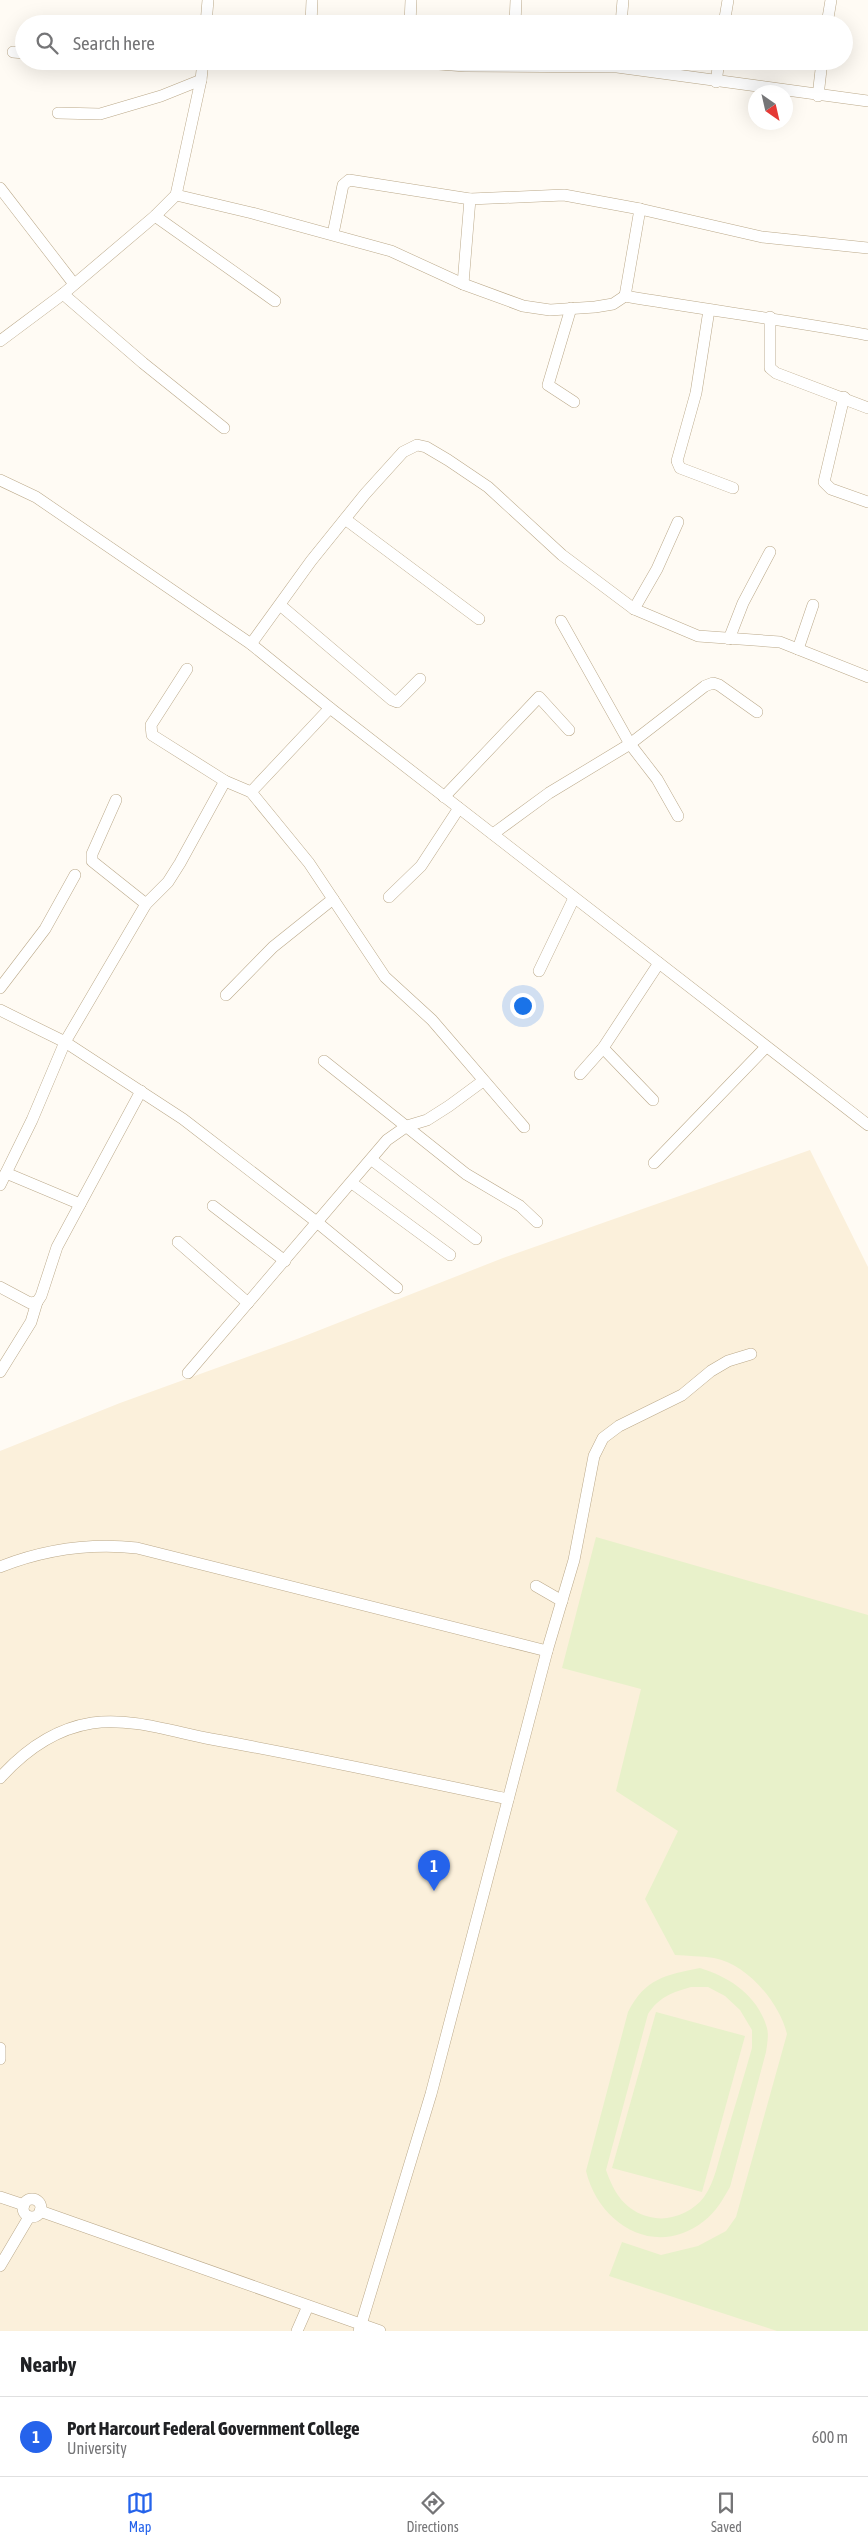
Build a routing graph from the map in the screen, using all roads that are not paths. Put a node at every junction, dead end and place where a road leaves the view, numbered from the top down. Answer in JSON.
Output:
{"nodes":[{"id":1,"x":208,"y":0,"type":"edge"},
{"id":2,"x":312,"y":0,"type":"edge"},
{"id":3,"x":411,"y":0,"type":"edge"},
{"id":4,"x":516,"y":0,"type":"edge"},
{"id":5,"x":623,"y":0,"type":"edge"},
{"id":6,"x":728,"y":0,"type":"edge"},
{"id":7,"x":831,"y":0,"type":"edge"},
{"id":8,"x":205,"y":15,"type":"edge"},
{"id":9,"x":311,"y":15,"type":"edge"},
{"id":10,"x":410,"y":15,"type":"edge"},
{"id":11,"x":515,"y":15,"type":"edge"},
{"id":12,"x":622,"y":15,"type":"edge"},
{"id":13,"x":726,"y":15,"type":"edge"},
{"id":14,"x":828,"y":15,"type":"edge"},
{"id":15,"x":202,"y":70,"type":"edge"},
{"id":16,"x":651,"y":70,"type":"edge"},
{"id":17,"x":718,"y":70,"type":"edge"},
{"id":18,"x":821,"y":70,"type":"edge"},
{"id":19,"x":201,"y":80,"type":"junction"},
{"id":20,"x":716,"y":82,"type":"junction"},
{"id":21,"x":818,"y":96,"type":"junction"},
{"id":22,"x":868,"y":102,"type":"edge"},
{"id":23,"x":58,"y":113,"type":"dead end"},
{"id":24,"x":0,"y":188,"type":"edge"},
{"id":25,"x":176,"y":195,"type":"junction"},
{"id":26,"x":470,"y":198,"type":"junction"},
{"id":27,"x":640,"y":209,"type":"junction"},
{"id":28,"x":155,"y":216,"type":"junction"},
{"id":29,"x":333,"y":234,"type":"junction"},
{"id":30,"x":868,"y":248,"type":"edge"},
{"id":31,"x":74,"y":284,"type":"junction"},
{"id":32,"x":463,"y":284,"type":"junction"},
{"id":33,"x":63,"y":294,"type":"junction"},
{"id":34,"x":625,"y":296,"type":"junction"},
{"id":35,"x":275,"y":301,"type":"dead end"},
{"id":36,"x":571,"y":308,"type":"junction"},
{"id":37,"x":709,"y":310,"type":"junction"},
{"id":38,"x":770,"y":317,"type":"junction"},
{"id":39,"x":868,"y":335,"type":"edge"},
{"id":40,"x":0,"y":341,"type":"edge"},
{"id":41,"x":844,"y":397,"type":"junction"},
{"id":42,"x":574,"y":402,"type":"dead end"},
{"id":43,"x":868,"y":408,"type":"edge"},
{"id":44,"x":224,"y":428,"type":"dead end"},
{"id":45,"x":0,"y":480,"type":"edge"},
{"id":46,"x":733,"y":488,"type":"dead end"},
{"id":47,"x":868,"y":502,"type":"edge"},
{"id":48,"x":345,"y":518,"type":"junction"},
{"id":49,"x":678,"y":522,"type":"dead end"},
{"id":50,"x":770,"y":552,"type":"dead end"},
{"id":51,"x":280,"y":605,"type":"junction"},
{"id":52,"x":813,"y":606,"type":"dead end"},
{"id":53,"x":634,"y":609,"type":"junction"},
{"id":54,"x":479,"y":619,"type":"dead end"},
{"id":55,"x":560,"y":621,"type":"dead end"},
{"id":56,"x":729,"y":639,"type":"junction"},
{"id":57,"x":251,"y":644,"type":"junction"},
{"id":58,"x":798,"y":649,"type":"junction"},
{"id":59,"x":187,"y":669,"type":"dead end"},
{"id":60,"x":868,"y":677,"type":"edge"},
{"id":61,"x":420,"y":679,"type":"dead end"},
{"id":62,"x":330,"y":708,"type":"junction"},
{"id":63,"x":757,"y":712,"type":"dead end"},
{"id":64,"x":569,"y":730,"type":"dead end"},
{"id":65,"x":630,"y":744,"type":"junction"},
{"id":66,"x":225,"y":781,"type":"junction"},
{"id":67,"x":251,"y":792,"type":"junction"},
{"id":68,"x":444,"y":797,"type":"junction"},
{"id":69,"x":116,"y":800,"type":"dead end"},
{"id":70,"x":459,"y":808,"type":"junction"},
{"id":71,"x":678,"y":816,"type":"dead end"},
{"id":72,"x":493,"y":834,"type":"junction"},
{"id":73,"x":75,"y":875,"type":"dead end"},
{"id":74,"x":389,"y":897,"type":"dead end"},
{"id":75,"x":333,"y":898,"type":"junction"},
{"id":76,"x":574,"y":898,"type":"junction"},
{"id":77,"x":146,"y":904,"type":"junction"},
{"id":78,"x":660,"y":963,"type":"junction"},
{"id":79,"x":539,"y":970,"type":"dead end"},
{"id":80,"x":0,"y":988,"type":"edge"},
{"id":81,"x":226,"y":995,"type":"dead end"},
{"id":82,"x":0,"y":1010,"type":"edge"},
{"id":83,"x":65,"y":1042,"type":"junction"},
{"id":84,"x":766,"y":1047,"type":"junction"},
{"id":85,"x":603,"y":1048,"type":"junction"},
{"id":86,"x":324,"y":1061,"type":"dead end"},
{"id":87,"x":580,"y":1074,"type":"dead end"},
{"id":88,"x":483,"y":1081,"type":"junction"},
{"id":89,"x":141,"y":1091,"type":"junction"},
{"id":90,"x":652,"y":1100,"type":"dead end"},
{"id":91,"x":868,"y":1125,"type":"edge"},
{"id":92,"x":407,"y":1126,"type":"junction"},
{"id":93,"x":524,"y":1128,"type":"dead end"},
{"id":94,"x":372,"y":1160,"type":"junction"},
{"id":95,"x":654,"y":1163,"type":"dead end"},
{"id":96,"x":6,"y":1173,"type":"junction"},
{"id":97,"x":352,"y":1183,"type":"junction"},
{"id":98,"x":0,"y":1185,"type":"edge"},
{"id":99,"x":80,"y":1204,"type":"junction"},
{"id":100,"x":213,"y":1206,"type":"dead end"},
{"id":101,"x":536,"y":1222,"type":"dead end"},
{"id":102,"x":318,"y":1223,"type":"junction"},
{"id":103,"x":476,"y":1239,"type":"dead end"},
{"id":104,"x":178,"y":1242,"type":"dead end"},
{"id":105,"x":450,"y":1255,"type":"dead end"},
{"id":106,"x":285,"y":1261,"type":"junction"},
{"id":107,"x":0,"y":1287,"type":"edge"},
{"id":108,"x":397,"y":1288,"type":"dead end"},
{"id":109,"x":37,"y":1302,"type":"junction"},
{"id":110,"x":248,"y":1303,"type":"junction"},
{"id":111,"x":751,"y":1354,"type":"dead end"},
{"id":112,"x":0,"y":1372,"type":"edge"},
{"id":113,"x":188,"y":1373,"type":"dead end"},
{"id":114,"x":0,"y":1567,"type":"edge"},
{"id":115,"x":536,"y":1586,"type":"dead end"},
{"id":116,"x":562,"y":1601,"type":"junction"},
{"id":117,"x":546,"y":1651,"type":"junction"},
{"id":118,"x":0,"y":1778,"type":"edge"},
{"id":119,"x":508,"y":1798,"type":"junction"},
{"id":120,"x":0,"y":2048,"type":"edge"},
{"id":121,"x":0,"y":2059,"type":"edge"},
{"id":122,"x":0,"y":2197,"type":"edge"},
{"id":123,"x":24,"y":2205,"type":"junction"},
{"id":124,"x":40,"y":2211,"type":"junction"},
{"id":125,"x":29,"y":2216,"type":"junction"},
{"id":126,"x":0,"y":2266,"type":"edge"},
{"id":127,"x":308,"y":2306,"type":"junction"},
{"id":128,"x":360,"y":2328,"type":"edge"},
{"id":129,"x":297,"y":2331,"type":"edge"},
{"id":130,"x":380,"y":2331,"type":"edge"}],
"edges":[{"from":1,"to":8,"type":"street"},
{"from":2,"to":9,"type":"street"},
{"from":3,"to":10,"type":"street"},
{"from":4,"to":11,"type":"street"},
{"from":5,"to":12,"type":"street"},
{"from":6,"to":13,"type":"street"},
{"from":7,"to":14,"type":"street"},
{"from":15,"to":19,"type":"street"},
{"from":16,"to":20,"type":"street"},
{"from":17,"to":20,"type":"street"},
{"from":18,"to":21,"type":"street"},
{"from":19,"to":23,"type":"street"},
{"from":19,"to":25,"type":"street"},
{"from":20,"to":21,"type":"street"},
{"from":21,"to":22,"type":"street"},
{"from":24,"to":31,"type":"street"},
{"from":25,"to":28,"type":"street"},
{"from":25,"to":29,"type":"street"},
{"from":26,"to":27,"type":"street"},
{"from":26,"to":29,"type":"street"},
{"from":26,"to":32,"type":"street"},
{"from":27,"to":30,"type":"street"},
{"from":27,"to":34,"type":"street"},
{"from":28,"to":31,"type":"street"},
{"from":28,"to":35,"type":"street"},
{"from":29,"to":32,"type":"street"},
{"from":31,"to":33,"type":"street"},
{"from":32,"to":36,"type":"street"},
{"from":33,"to":40,"type":"street"},
{"from":33,"to":44,"type":"street"},
{"from":34,"to":36,"type":"street"},
{"from":34,"to":37,"type":"street"},
{"from":36,"to":42,"type":"street"},
{"from":37,"to":38,"type":"street"},
{"from":37,"to":46,"type":"street"},
{"from":38,"to":39,"type":"street"},
{"from":38,"to":41,"type":"street"},
{"from":41,"to":43,"type":"street"},
{"from":41,"to":47,"type":"street"},
{"from":45,"to":57,"type":"street"},
{"from":48,"to":51,"type":"street"},
{"from":48,"to":53,"type":"street"},
{"from":48,"to":54,"type":"street"},
{"from":49,"to":53,"type":"street"},
{"from":50,"to":56,"type":"street"},
{"from":51,"to":57,"type":"street"},
{"from":51,"to":61,"type":"street"},
{"from":52,"to":58,"type":"street"},
{"from":53,"to":56,"type":"street"},
{"from":55,"to":65,"type":"street"},
{"from":56,"to":58,"type":"street"},
{"from":57,"to":62,"type":"street"},
{"from":58,"to":60,"type":"street"},
{"from":59,"to":66,"type":"street"},
{"from":62,"to":67,"type":"street"},
{"from":62,"to":68,"type":"street"},
{"from":63,"to":65,"type":"street"},
{"from":64,"to":68,"type":"street"},
{"from":65,"to":71,"type":"street"},
{"from":65,"to":72,"type":"street"},
{"from":66,"to":67,"type":"street"},
{"from":66,"to":77,"type":"street"},
{"from":67,"to":75,"type":"street"},
{"from":68,"to":70,"type":"street"},
{"from":69,"to":77,"type":"street"},
{"from":70,"to":72,"type":"street"},
{"from":70,"to":74,"type":"street"},
{"from":72,"to":76,"type":"street"},
{"from":73,"to":80,"type":"street"},
{"from":75,"to":81,"type":"street"},
{"from":75,"to":88,"type":"street"},
{"from":76,"to":78,"type":"street"},
{"from":76,"to":79,"type":"street"},
{"from":77,"to":83,"type":"street"},
{"from":78,"to":84,"type":"street"},
{"from":78,"to":85,"type":"street"},
{"from":82,"to":83,"type":"street"},
{"from":83,"to":89,"type":"street"},
{"from":83,"to":96,"type":"street"},
{"from":84,"to":91,"type":"street"},
{"from":84,"to":95,"type":"street"},
{"from":85,"to":87,"type":"street"},
{"from":85,"to":90,"type":"street"},
{"from":86,"to":92,"type":"street"},
{"from":88,"to":92,"type":"street"},
{"from":88,"to":93,"type":"street"},
{"from":89,"to":99,"type":"street"},
{"from":89,"to":102,"type":"street"},
{"from":92,"to":94,"type":"street"},
{"from":92,"to":101,"type":"street"},
{"from":94,"to":97,"type":"street"},
{"from":94,"to":103,"type":"street"},
{"from":96,"to":98,"type":"street"},
{"from":96,"to":99,"type":"street"},
{"from":97,"to":102,"type":"street"},
{"from":97,"to":105,"type":"street"},
{"from":99,"to":109,"type":"street"},
{"from":100,"to":106,"type":"street"},
{"from":102,"to":106,"type":"street"},
{"from":102,"to":108,"type":"street"},
{"from":104,"to":110,"type":"street"},
{"from":106,"to":110,"type":"street"},
{"from":107,"to":109,"type":"street"},
{"from":109,"to":112,"type":"street"},
{"from":110,"to":113,"type":"street"},
{"from":111,"to":116,"type":"street"},
{"from":114,"to":117,"type":"street"},
{"from":115,"to":116,"type":"street"},
{"from":116,"to":117,"type":"street"},
{"from":117,"to":119,"type":"street"},
{"from":118,"to":119,"type":"street"},
{"from":119,"to":128,"type":"street"},
{"from":120,"to":121,"type":"street"},
{"from":122,"to":123,"type":"street"},
{"from":123,"to":124,"type":"street"},
{"from":123,"to":125,"type":"street"},
{"from":124,"to":125,"type":"street"},
{"from":124,"to":127,"type":"street"},
{"from":125,"to":126,"type":"street"},
{"from":127,"to":128,"type":"street"},
{"from":127,"to":129,"type":"street"},
{"from":128,"to":130,"type":"street"}]}
